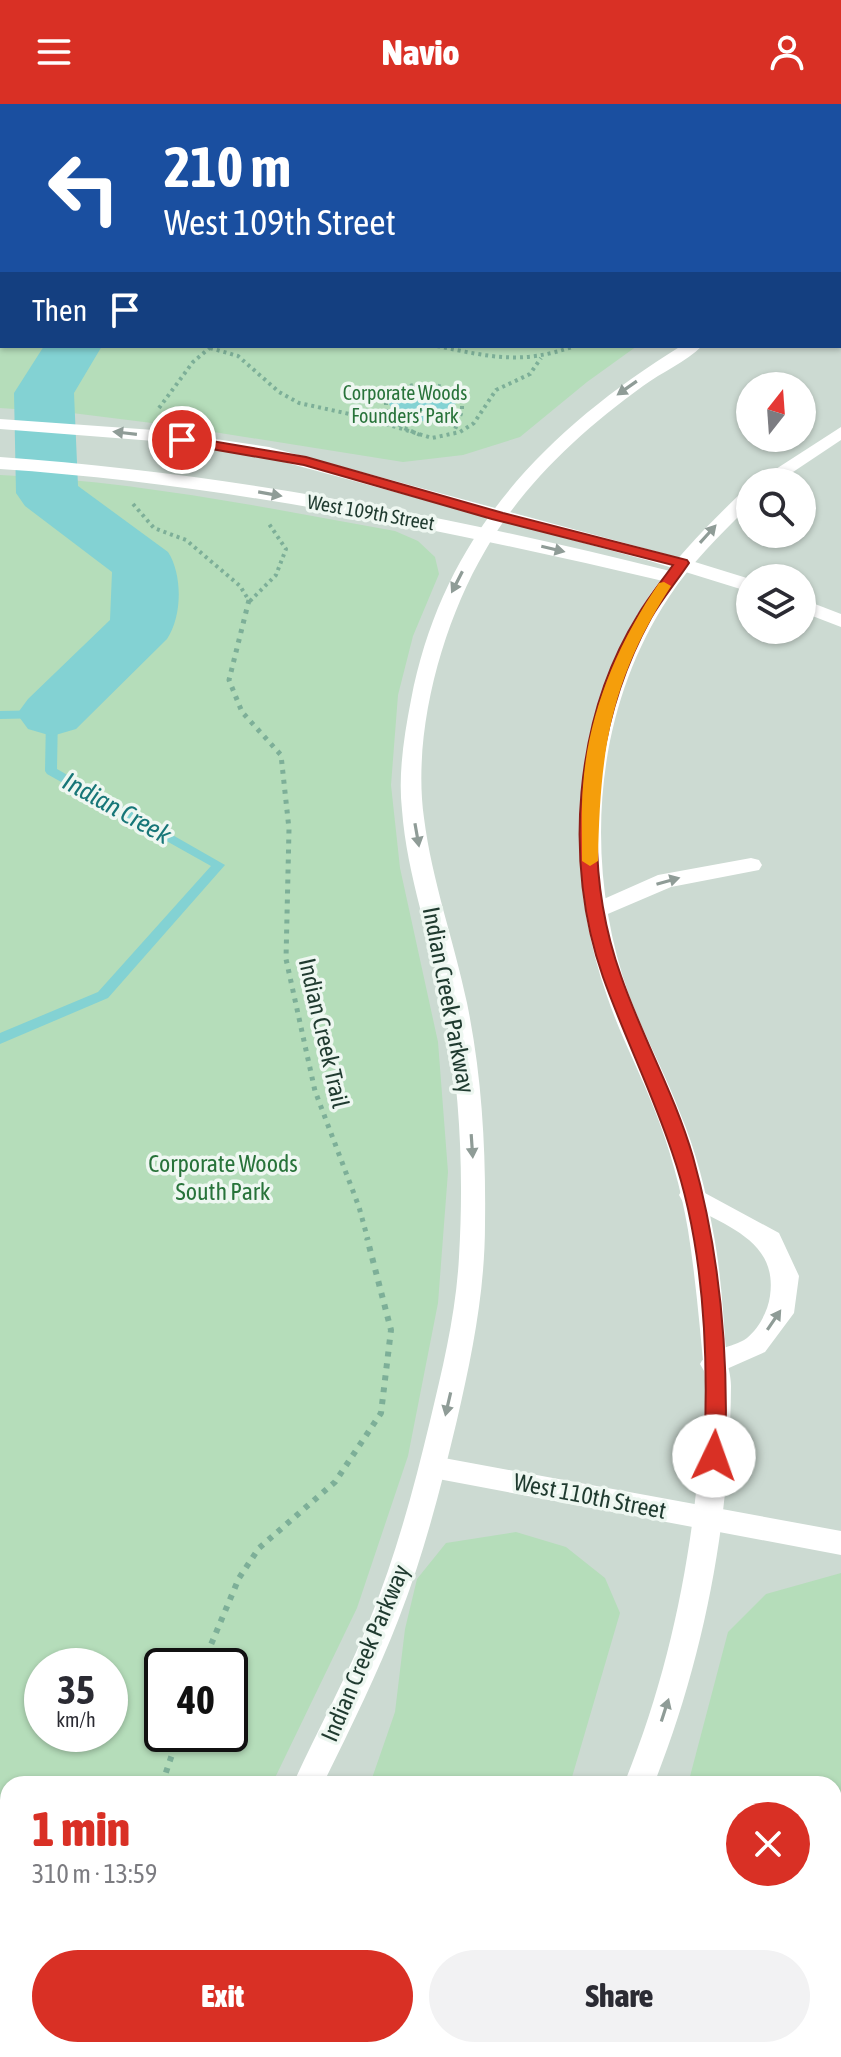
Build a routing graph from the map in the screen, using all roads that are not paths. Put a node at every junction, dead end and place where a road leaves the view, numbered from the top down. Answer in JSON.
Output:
{"nodes":[{"id":1,"x":690,"y":348,"type":"edge"},
{"id":2,"x":0,"y":424,"type":"edge"},
{"id":3,"x":841,"y":432,"type":"edge"},
{"id":4,"x":0,"y":463,"type":"edge"},
{"id":5,"x":786,"y":468,"type":"edge"},
{"id":6,"x":736,"y":507,"type":"edge"},
{"id":7,"x":491,"y":525,"type":"junction"},
{"id":8,"x":676,"y":570,"type":"junction"},
{"id":9,"x":736,"y":582,"type":"edge"},
{"id":10,"x":816,"y":611,"type":"edge"},
{"id":11,"x":841,"y":621,"type":"edge"},
{"id":12,"x":751,"y":865,"type":"dead end"},
{"id":13,"x":596,"y":911,"type":"junction"},
{"id":14,"x":692,"y":1195,"type":"junction"},
{"id":15,"x":713,"y":1364,"type":"junction"},
{"id":16,"x":433,"y":1467,"type":"junction"},
{"id":17,"x":709,"y":1518,"type":"junction"},
{"id":18,"x":841,"y":1543,"type":"edge"},
{"id":19,"x":312,"y":1776,"type":"edge"},
{"id":20,"x":642,"y":1776,"type":"edge"}],
"edges":[{"from":1,"to":7,"type":"street","name":"Indian Creek Parkway","one_way":true},
{"from":7,"to":2,"type":"street","name":"West 109th Street","one_way":true},
{"from":3,"to":5,"type":"street"},
{"from":4,"to":7,"type":"street","name":"West 109th Street","one_way":true},
{"from":8,"to":6,"type":"street","one_way":true},
{"from":7,"to":8,"type":"street","name":"West 109th Street"},
{"from":7,"to":16,"type":"street","name":"Indian Creek Parkway","one_way":true},
{"from":8,"to":9,"type":"street","name":"West 109th Street"},
{"from":8,"to":13,"type":"street"},
{"from":10,"to":11,"type":"street"},
{"from":13,"to":12,"type":"street","one_way":true},
{"from":13,"to":14,"type":"street"},
{"from":14,"to":15,"type":"street"},
{"from":15,"to":14,"type":"street","one_way":true},
{"from":15,"to":17,"type":"street"},
{"from":16,"to":17,"type":"street","name":"West 110th Street"},
{"from":16,"to":19,"type":"street","name":"Indian Creek Parkway"},
{"from":17,"to":18,"type":"street","name":"West 110th Street"},
{"from":20,"to":17,"type":"street","one_way":true}]}
